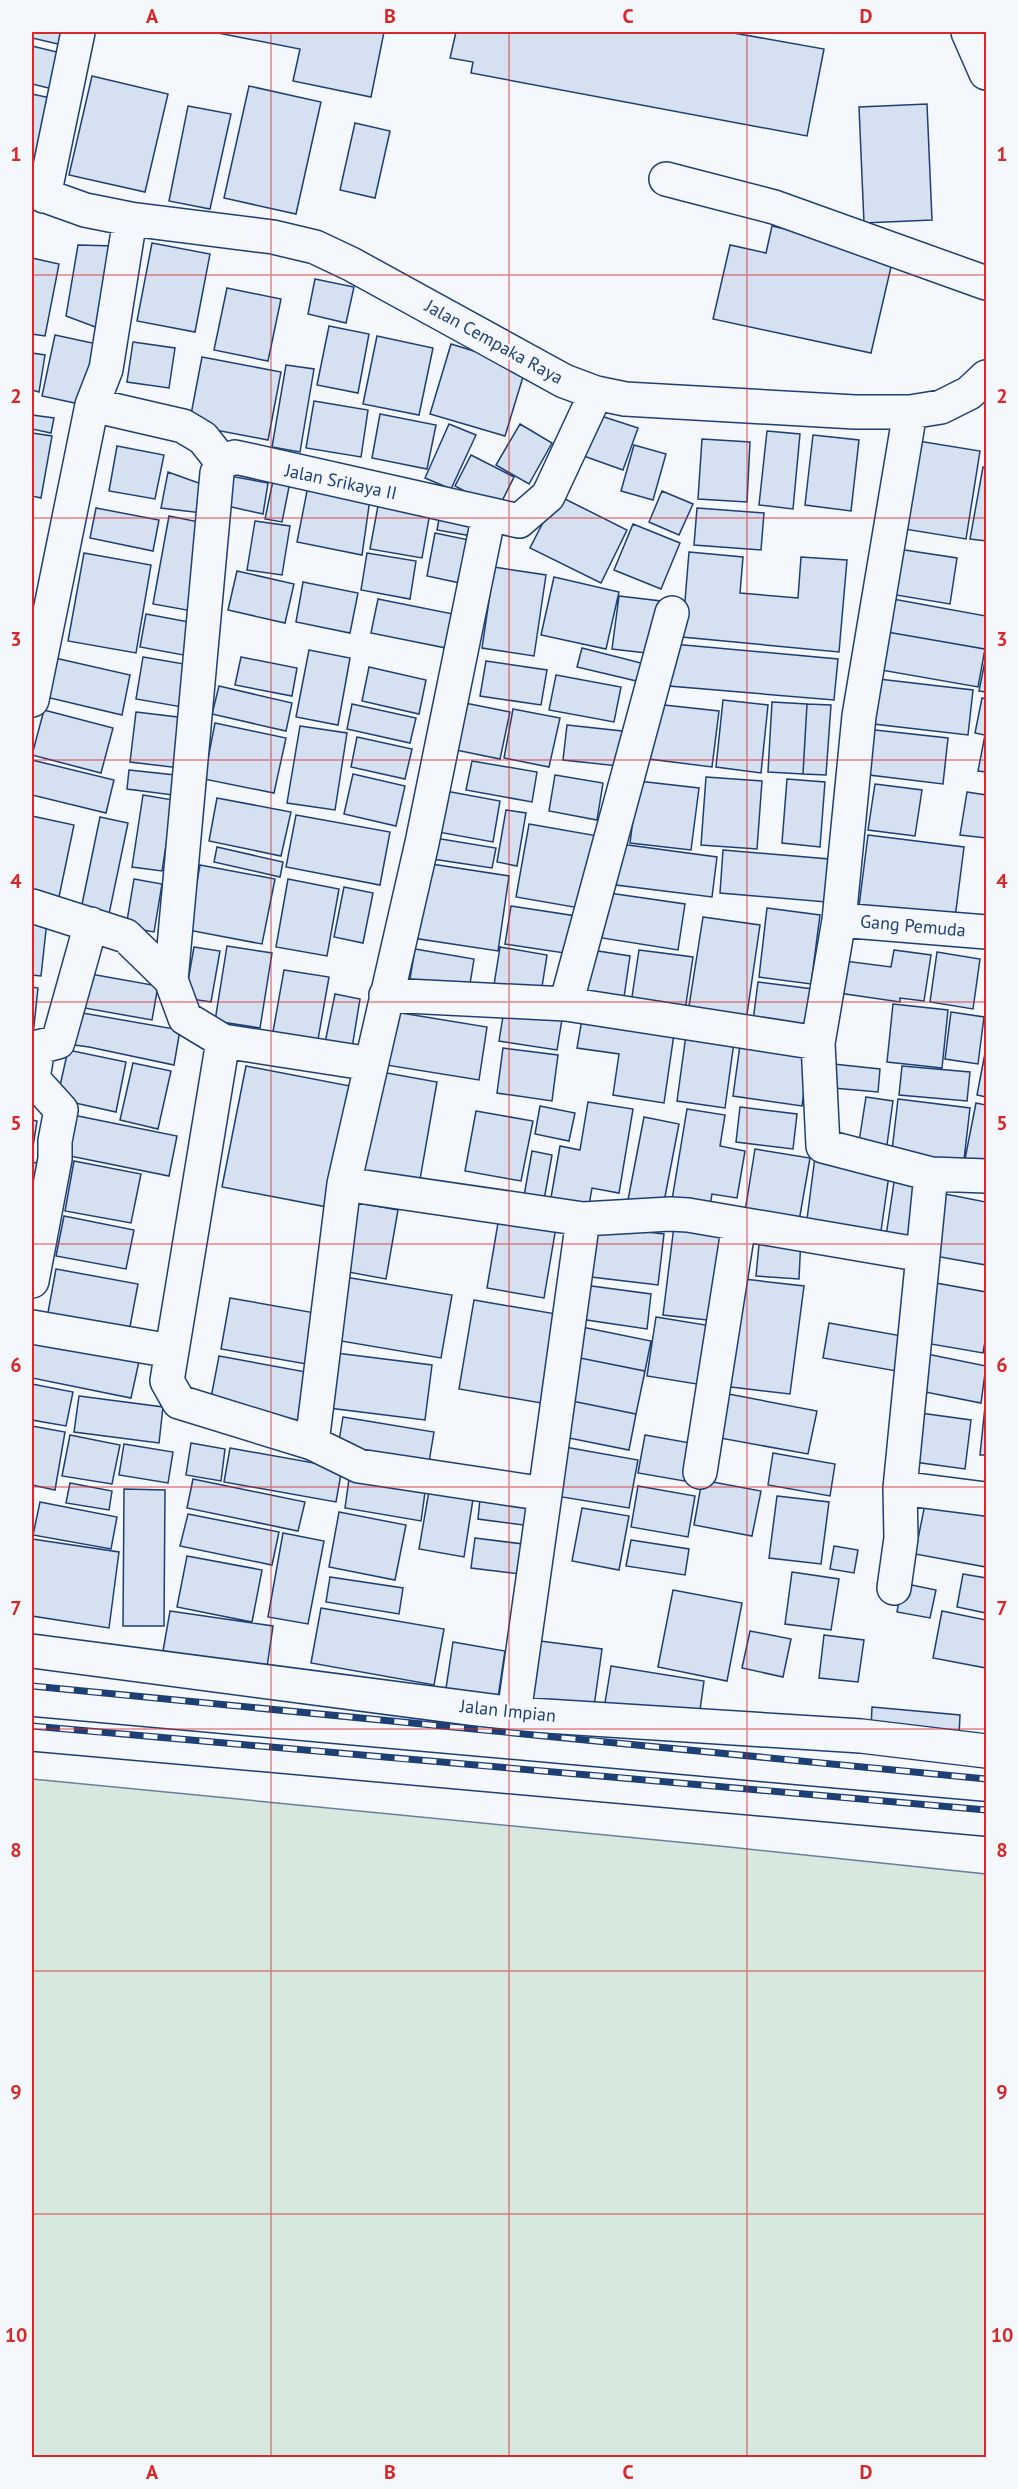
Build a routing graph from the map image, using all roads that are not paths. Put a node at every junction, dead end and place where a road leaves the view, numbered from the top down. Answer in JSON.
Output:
{"nodes":[{"id":1,"x":78,"y":32,"type":"edge"},
{"id":2,"x":968,"y":32,"type":"edge"},
{"id":3,"x":987,"y":73,"type":"edge"},
{"id":4,"x":666,"y":179,"type":"dead end"},
{"id":5,"x":38,"y":193,"type":"edge"},
{"id":6,"x":130,"y":219,"type":"junction"},
{"id":7,"x":987,"y":283,"type":"edge"},
{"id":8,"x":981,"y":392,"type":"edge"},
{"id":9,"x":596,"y":393,"type":"junction"},
{"id":10,"x":92,"y":405,"type":"junction"},
{"id":11,"x":910,"y":412,"type":"junction"},
{"id":12,"x":222,"y":462,"type":"junction"},
{"id":13,"x":489,"y":514,"type":"junction"},
{"id":14,"x":672,"y":613,"type":"dead end"},
{"id":15,"x":32,"y":700,"type":"edge"},
{"id":16,"x":32,"y":906,"type":"edge"},
{"id":17,"x":839,"y":920,"type":"junction"},
{"id":18,"x":91,"y":924,"type":"junction"},
{"id":19,"x":987,"y":932,"type":"edge"},
{"id":20,"x":171,"y":980,"type":"junction"},
{"id":21,"x":386,"y":995,"type":"junction"},
{"id":22,"x":566,"y":1004,"type":"junction"},
{"id":23,"x":223,"y":1041,"type":"junction"},
{"id":24,"x":818,"y":1043,"type":"junction"},
{"id":25,"x":371,"y":1064,"type":"junction"},
{"id":26,"x":931,"y":1174,"type":"junction"},
{"id":27,"x":987,"y":1176,"type":"edge"},
{"id":28,"x":344,"y":1184,"type":"junction"},
{"id":29,"x":583,"y":1219,"type":"junction"},
{"id":30,"x":739,"y":1224,"type":"junction"},
{"id":31,"x":923,"y":1255,"type":"junction"},
{"id":32,"x":32,"y":1281,"type":"edge"},
{"id":33,"x":32,"y":1328,"type":"edge"},
{"id":34,"x":171,"y":1352,"type":"junction"},
{"id":35,"x":312,"y":1443,"type":"junction"},
{"id":36,"x":700,"y":1472,"type":"dead end"},
{"id":37,"x":900,"y":1488,"type":"junction"},
{"id":38,"x":545,"y":1494,"type":"junction"},
{"id":39,"x":987,"y":1499,"type":"edge"},
{"id":40,"x":894,"y":1588,"type":"dead end"},
{"id":41,"x":32,"y":1651,"type":"edge"},
{"id":42,"x":514,"y":1714,"type":"junction"},
{"id":43,"x":32,"y":1734,"type":"edge"},
{"id":44,"x":987,"y":1751,"type":"edge"},
{"id":45,"x":987,"y":1819,"type":"edge"}],
"edges":[{"from":1,"to":5,"type":"street"},
{"from":2,"to":3,"type":"street"},
{"from":4,"to":7,"type":"street"},
{"from":5,"to":6,"type":"street","name":"Jalan Cempaka Raya"},
{"from":6,"to":9,"type":"street","name":"Jalan Cempaka Raya"},
{"from":6,"to":10,"type":"street"},
{"from":8,"to":11,"type":"street","name":"Jalan Cempaka Raya"},
{"from":9,"to":11,"type":"street","name":"Jalan Cempaka Raya"},
{"from":9,"to":13,"type":"street","name":"Jalan Srikaya II"},
{"from":10,"to":12,"type":"street"},
{"from":10,"to":15,"type":"street"},
{"from":11,"to":17,"type":"street"},
{"from":12,"to":13,"type":"street","name":"Jalan Srikaya II"},
{"from":12,"to":20,"type":"street"},
{"from":13,"to":21,"type":"street"},
{"from":14,"to":22,"type":"street"},
{"from":16,"to":18,"type":"street"},
{"from":17,"to":19,"type":"street","name":"Gang Pemuda"},
{"from":17,"to":24,"type":"street"},
{"from":18,"to":20,"type":"street"},
{"from":18,"to":32,"type":"street"},
{"from":20,"to":23,"type":"street"},
{"from":21,"to":22,"type":"street"},
{"from":21,"to":25,"type":"street"},
{"from":22,"to":24,"type":"street"},
{"from":23,"to":25,"type":"street"},
{"from":23,"to":34,"type":"street"},
{"from":24,"to":26,"type":"street"},
{"from":25,"to":28,"type":"street"},
{"from":26,"to":27,"type":"street"},
{"from":26,"to":31,"type":"street"},
{"from":28,"to":29,"type":"street"},
{"from":28,"to":35,"type":"street"},
{"from":29,"to":30,"type":"street"},
{"from":29,"to":38,"type":"street"},
{"from":30,"to":31,"type":"street"},
{"from":30,"to":36,"type":"street"},
{"from":31,"to":37,"type":"street"},
{"from":33,"to":34,"type":"street"},
{"from":34,"to":35,"type":"street"},
{"from":35,"to":38,"type":"street"},
{"from":37,"to":39,"type":"street"},
{"from":37,"to":40,"type":"street"},
{"from":38,"to":42,"type":"street"},
{"from":41,"to":42,"type":"street","name":"Jalan Impian"},
{"from":42,"to":44,"type":"street","name":"Jalan Impian"},
{"from":43,"to":45,"type":"street"}]}
